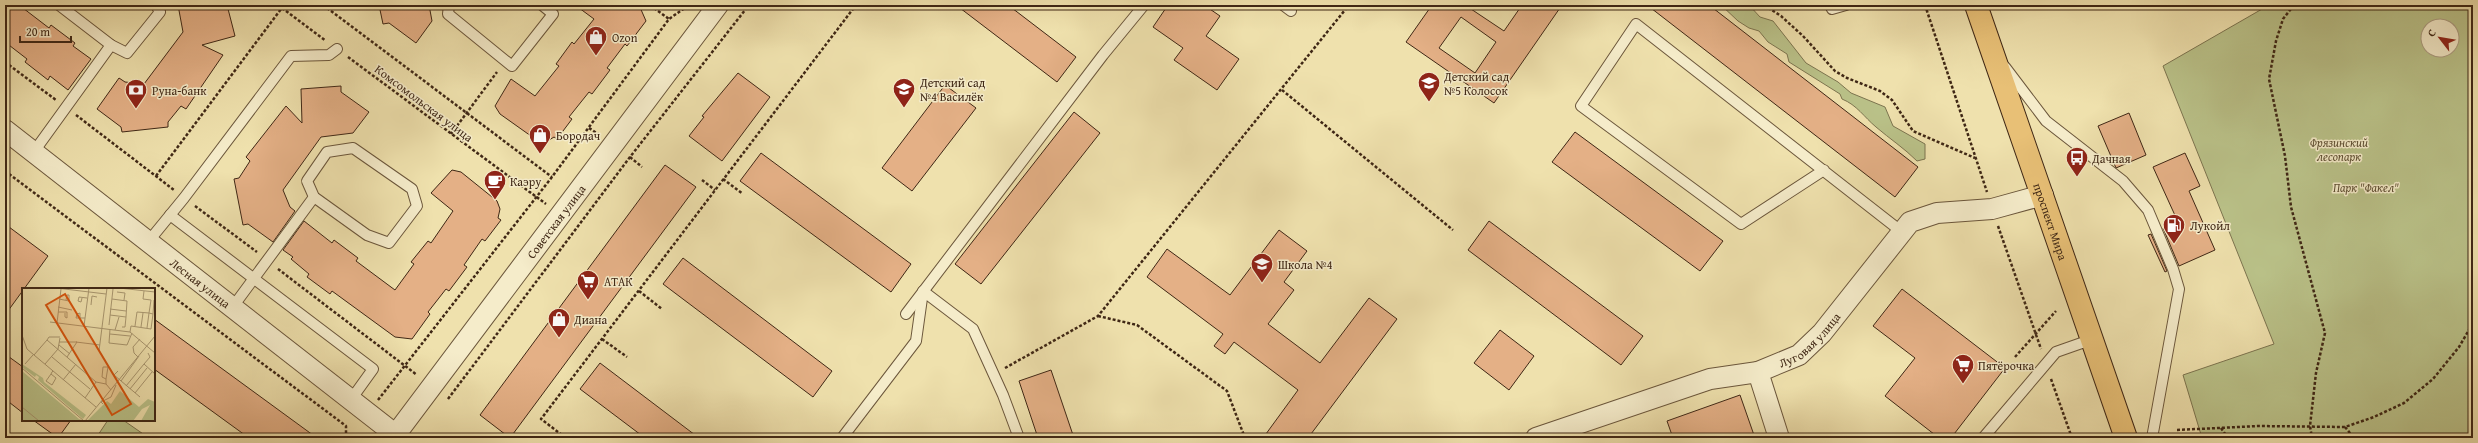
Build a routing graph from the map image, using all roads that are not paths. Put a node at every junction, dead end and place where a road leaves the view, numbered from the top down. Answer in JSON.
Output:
{"nodes":[{"id":1,"x":59,"y":5,"type":"edge"},
{"id":2,"x":156,"y":5,"type":"edge"},
{"id":3,"x":449,"y":5,"type":"edge"},
{"id":4,"x":542,"y":5,"type":"edge"},
{"id":5,"x":717,"y":5,"type":"edge"},
{"id":6,"x":1144,"y":5,"type":"edge"},
{"id":7,"x":1830,"y":5,"type":"edge"},
{"id":8,"x":1846,"y":5,"type":"edge"},
{"id":9,"x":1976,"y":5,"type":"edge"},
{"id":10,"x":111,"y":45,"type":"junction"},
{"id":11,"x":337,"y":49,"type":"road end"},
{"id":12,"x":1992,"y":50,"type":"junction"},
{"id":13,"x":5,"y":130,"type":"edge"},
{"id":14,"x":33,"y":153,"type":"junction"},
{"id":15,"x":1824,"y":170,"type":"junction"},
{"id":16,"x":2043,"y":195,"type":"junction"},
{"id":17,"x":314,"y":196,"type":"junction"},
{"id":18,"x":170,"y":215,"type":"junction"},
{"id":19,"x":1902,"y":232,"type":"junction"},
{"id":20,"x":148,"y":242,"type":"junction"},
{"id":21,"x":254,"y":279,"type":"junction"},
{"id":22,"x":923,"y":291,"type":"junction"},
{"id":23,"x":232,"y":308,"type":"junction"},
{"id":24,"x":906,"y":314,"type":"dead end"},
{"id":25,"x":2093,"y":339,"type":"junction"},
{"id":26,"x":1758,"y":372,"type":"junction"},
{"id":27,"x":350,"y":401,"type":"junction"},
{"id":28,"x":394,"y":436,"type":"edge"},
{"id":29,"x":842,"y":438,"type":"edge"},
{"id":30,"x":1019,"y":438,"type":"edge"},
{"id":31,"x":1536,"y":438,"type":"edge"},
{"id":32,"x":1778,"y":438,"type":"edge"},
{"id":33,"x":1983,"y":438,"type":"edge"},
{"id":34,"x":2126,"y":438,"type":"edge"},
{"id":35,"x":2152,"y":438,"type":"edge"}],
"edges":[{"from":1,"to":10,"type":"lane"},
{"from":2,"to":10,"type":"lane"},
{"from":3,"to":4,"type":"lane"},
{"from":5,"to":28,"type":"street","name":"Советская улица"},
{"from":6,"to":22,"type":"lane"},
{"from":7,"to":8,"type":"lane"},
{"from":9,"to":12,"type":"main road","name":"проспект Мира"},
{"from":10,"to":14,"type":"lane"},
{"from":11,"to":18,"type":"lane"},
{"from":12,"to":16,"type":"main road","name":"проспект Мира"},
{"from":12,"to":35,"type":"lane"},
{"from":13,"to":14,"type":"street","name":"Лесная улица"},
{"from":14,"to":20,"type":"street","name":"Лесная улица"},
{"from":15,"to":15,"type":"lane"},
{"from":15,"to":19,"type":"lane"},
{"from":16,"to":19,"type":"street","name":"Луговая улица"},
{"from":16,"to":25,"type":"main road","name":"проспект Мира"},
{"from":17,"to":17,"type":"lane"},
{"from":17,"to":21,"type":"lane"},
{"from":18,"to":20,"type":"lane"},
{"from":18,"to":21,"type":"lane"},
{"from":19,"to":26,"type":"street","name":"Луговая улица"},
{"from":20,"to":23,"type":"street","name":"Лесная улица"},
{"from":21,"to":23,"type":"lane"},
{"from":21,"to":27,"type":"lane"},
{"from":22,"to":24,"type":"lane"},
{"from":22,"to":29,"type":"lane"},
{"from":22,"to":30,"type":"lane"},
{"from":23,"to":27,"type":"street","name":"Лесная улица"},
{"from":25,"to":33,"type":"lane"},
{"from":25,"to":34,"type":"main road","name":"проспект Мира"},
{"from":26,"to":31,"type":"street","name":"Луговая улица"},
{"from":26,"to":32,"type":"street"},
{"from":27,"to":28,"type":"street","name":"Лесная улица"}]}
